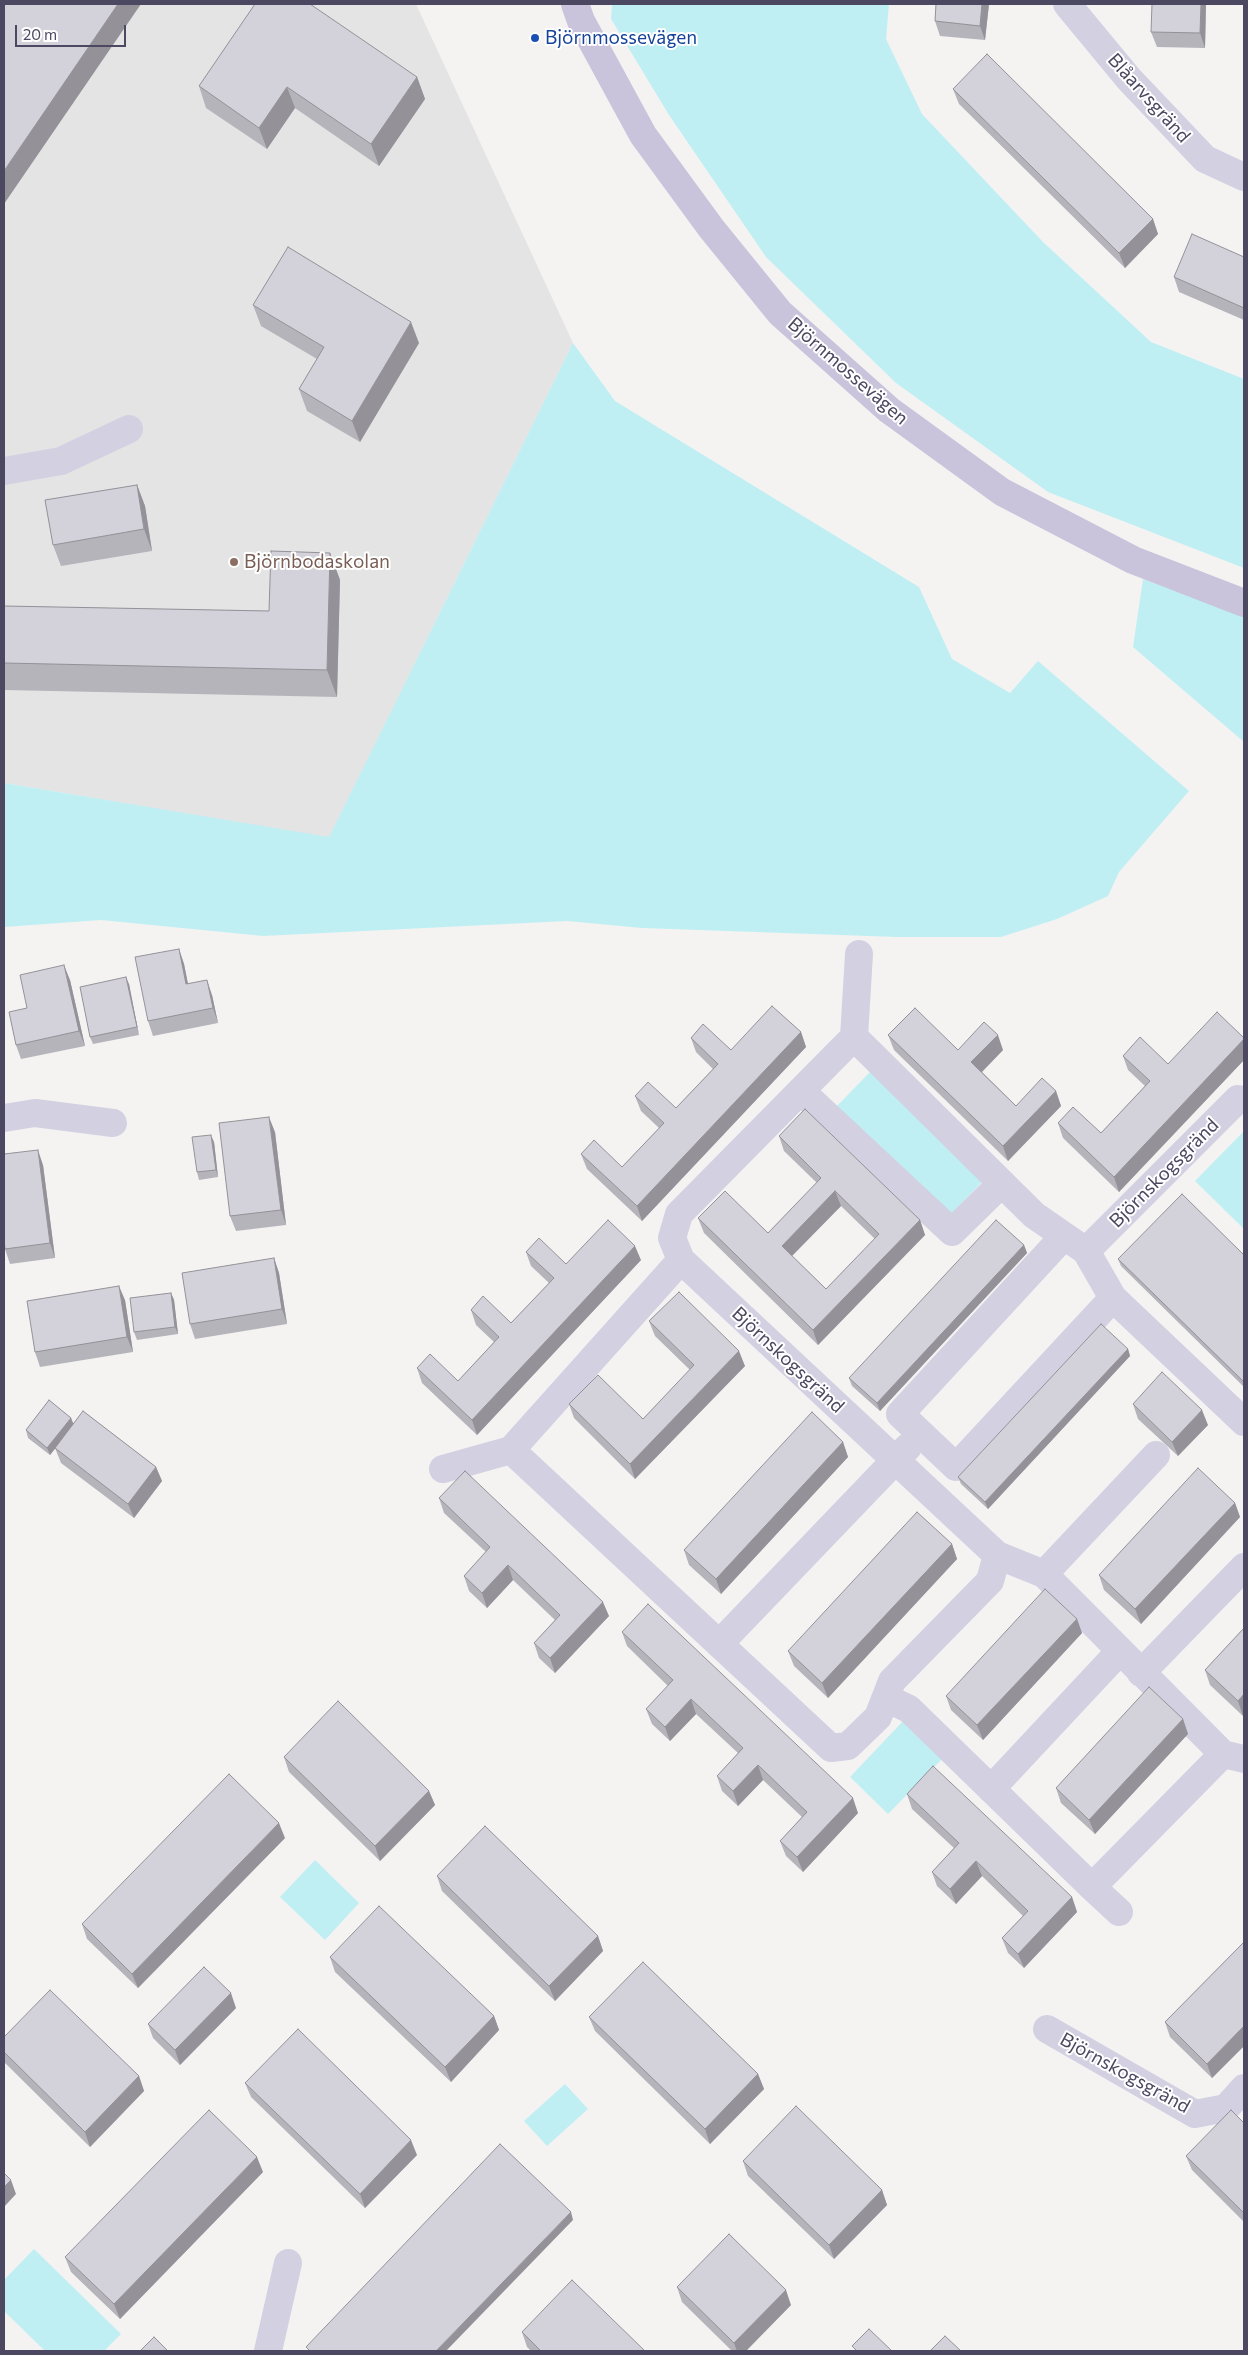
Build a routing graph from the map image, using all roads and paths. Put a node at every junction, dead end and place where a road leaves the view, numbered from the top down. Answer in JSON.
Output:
{"nodes":[{"id":1,"x":574,"y":4,"type":"edge"},
{"id":2,"x":1068,"y":4,"type":"edge"},
{"id":3,"x":1244,"y":177,"type":"edge"},
{"id":4,"x":128,"y":430,"type":"dead end"},
{"id":5,"x":4,"y":471,"type":"edge"},
{"id":6,"x":1244,"y":603,"type":"edge"},
{"id":7,"x":859,"y":954,"type":"dead end"},
{"id":8,"x":854,"y":1037,"type":"junction"},
{"id":9,"x":801,"y":1091,"type":"junction"},
{"id":10,"x":1244,"y":1100,"type":"edge"},
{"id":11,"x":4,"y":1118,"type":"edge"},
{"id":12,"x":113,"y":1123,"type":"dead end"},
{"id":13,"x":1002,"y":1183,"type":"junction"},
{"id":14,"x":1064,"y":1236,"type":"junction"},
{"id":15,"x":1086,"y":1251,"type":"junction"},
{"id":16,"x":681,"y":1260,"type":"junction"},
{"id":17,"x":1113,"y":1298,"type":"junction"},
{"id":18,"x":1244,"y":1422,"type":"edge"},
{"id":19,"x":921,"y":1434,"type":"junction"},
{"id":20,"x":511,"y":1450,"type":"junction"},
{"id":21,"x":1156,"y":1455,"type":"dead end"},
{"id":22,"x":895,"y":1460,"type":"junction"},
{"id":23,"x":443,"y":1468,"type":"dead end"},
{"id":24,"x":997,"y":1555,"type":"junction"},
{"id":25,"x":1244,"y":1567,"type":"edge"},
{"id":26,"x":1044,"y":1574,"type":"junction"},
{"id":27,"x":719,"y":1644,"type":"junction"},
{"id":28,"x":1120,"y":1651,"type":"junction"},
{"id":29,"x":1141,"y":1673,"type":"junction"},
{"id":30,"x":886,"y":1698,"type":"junction"},
{"id":31,"x":1234,"y":1756,"type":"edge"},
{"id":32,"x":991,"y":1789,"type":"junction"},
{"id":33,"x":1092,"y":1888,"type":"junction"},
{"id":34,"x":1119,"y":1912,"type":"dead end"},
{"id":35,"x":1047,"y":2030,"type":"dead end"},
{"id":36,"x":1240,"y":2101,"type":"edge"},
{"id":37,"x":288,"y":2263,"type":"dead end"},
{"id":38,"x":268,"y":2351,"type":"edge"}],
"edges":[{"from":1,"to":6,"type":"street","name":"Björnmossevägen"},
{"from":2,"to":3,"type":"street","name":"Blåarvsgränd"},
{"from":4,"to":5,"type":"street"},
{"from":7,"to":8,"type":"street"},
{"from":8,"to":9,"type":"street","name":"Björnskogsgränd"},
{"from":8,"to":13,"type":"street"},
{"from":9,"to":13,"type":"street"},
{"from":9,"to":16,"type":"street","name":"Björnskogsgränd"},
{"from":10,"to":15,"type":"street","name":"Björnskogsgränd"},
{"from":11,"to":12,"type":"street"},
{"from":13,"to":14,"type":"street"},
{"from":14,"to":15,"type":"street"},
{"from":14,"to":19,"type":"street"},
{"from":15,"to":17,"type":"street"},
{"from":16,"to":20,"type":"street"},
{"from":16,"to":22,"type":"street","name":"Björnskogsgränd"},
{"from":17,"to":18,"type":"street"},
{"from":17,"to":19,"type":"street"},
{"from":19,"to":22,"type":"street"},
{"from":20,"to":23,"type":"street"},
{"from":20,"to":27,"type":"street"},
{"from":21,"to":26,"type":"street"},
{"from":22,"to":24,"type":"street","name":"Björnskogsgränd"},
{"from":22,"to":27,"type":"street"},
{"from":24,"to":26,"type":"street","name":"Björnskogsgränd"},
{"from":24,"to":30,"type":"street"},
{"from":25,"to":29,"type":"street"},
{"from":26,"to":28,"type":"street","name":"Björnskogsgränd"},
{"from":27,"to":30,"type":"street"},
{"from":28,"to":29,"type":"street","name":"Björnskogsgränd"},
{"from":28,"to":32,"type":"street"},
{"from":29,"to":31,"type":"street","name":"Björnskogsgränd"},
{"from":30,"to":32,"type":"street"},
{"from":31,"to":33,"type":"street","name":"Björnskogsgränd"},
{"from":32,"to":33,"type":"street"},
{"from":33,"to":34,"type":"street"},
{"from":35,"to":36,"type":"street","name":"Björnskogsgränd"},
{"from":37,"to":38,"type":"street"}]}
